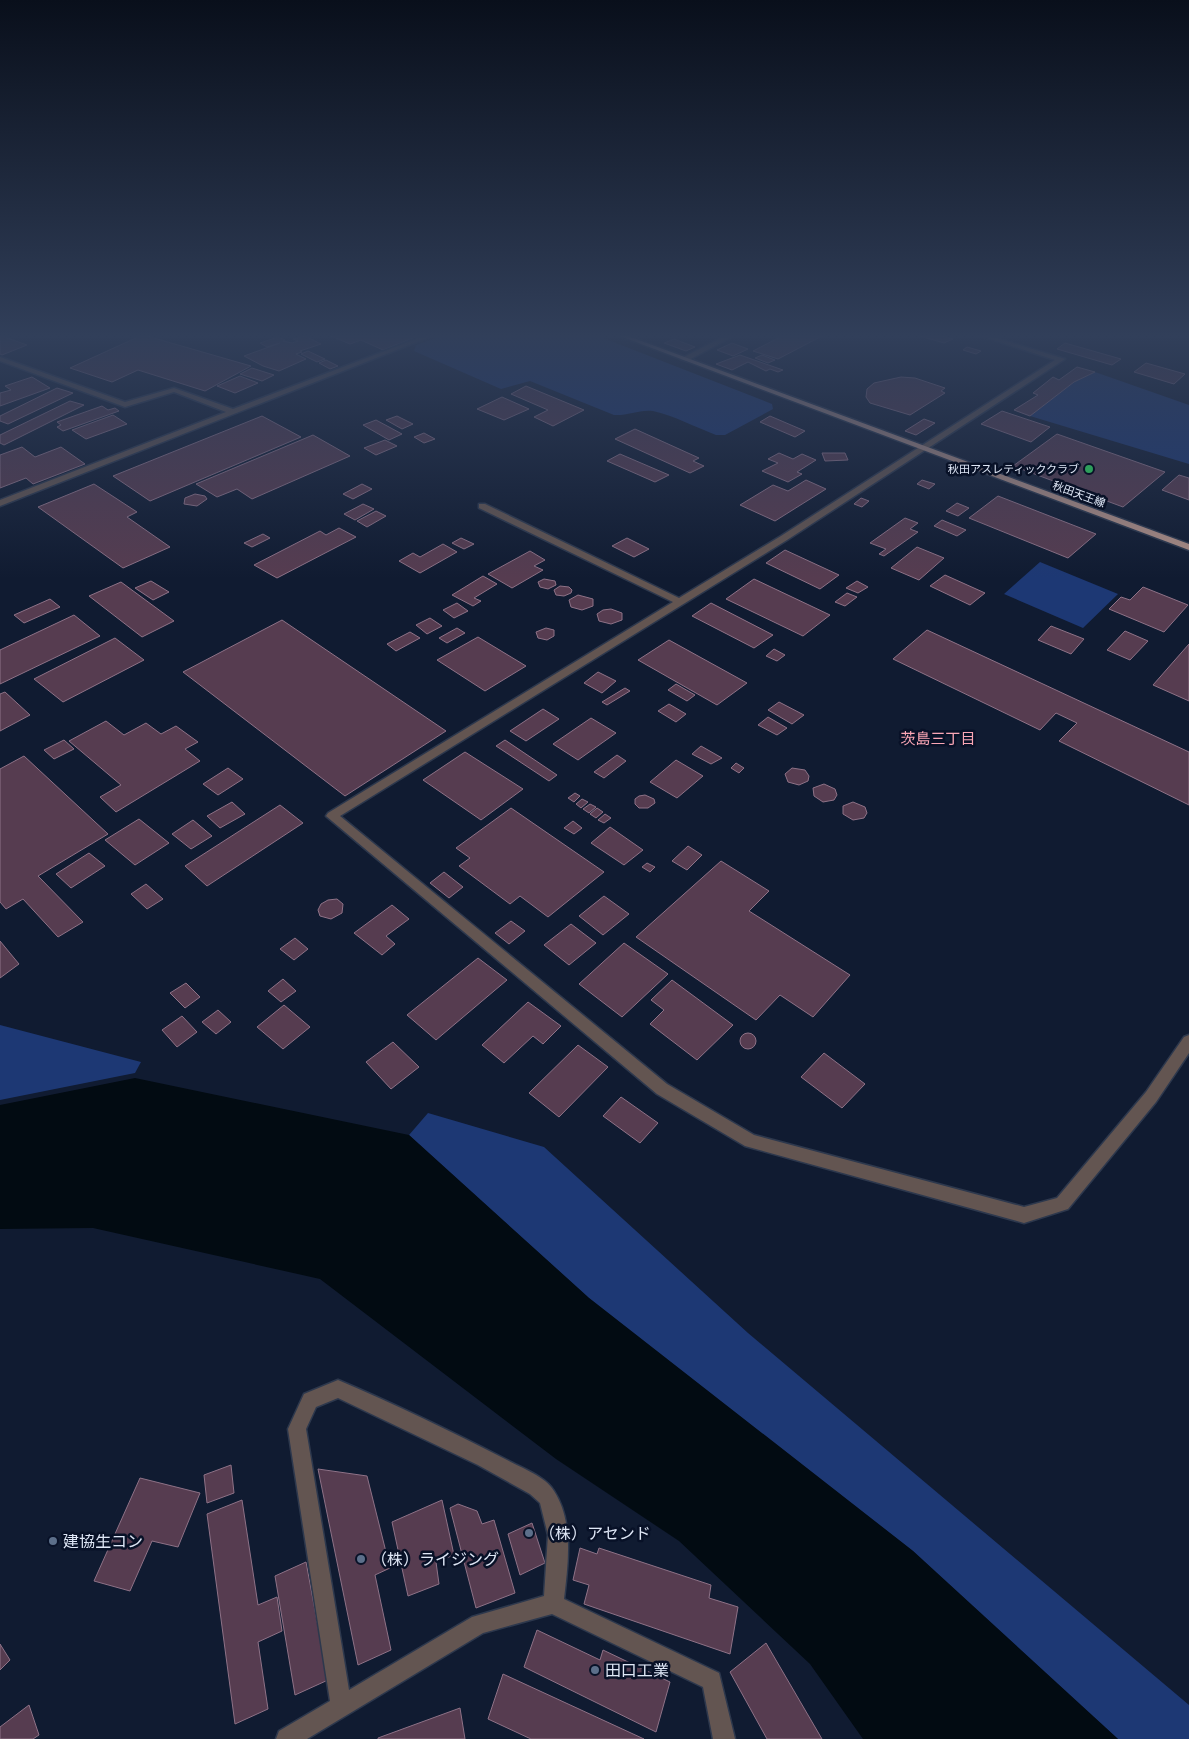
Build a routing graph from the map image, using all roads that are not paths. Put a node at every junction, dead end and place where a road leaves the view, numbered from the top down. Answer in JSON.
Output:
{"nodes":[{"id":1,"x":219,"y":417,"type":"edge"},
{"id":2,"x":840,"y":417,"type":"edge"},
{"id":3,"x":971,"y":417,"type":"edge"},
{"id":4,"x":923,"y":448,"type":"junction"},
{"id":5,"x":0,"y":503,"type":"edge"},
{"id":6,"x":482,"y":506,"type":"dead end"},
{"id":7,"x":1189,"y":547,"type":"edge"},
{"id":8,"x":680,"y":602,"type":"junction"},
{"id":9,"x":1189,"y":1041,"type":"edge"},
{"id":10,"x":553,"y":1604,"type":"junction"},
{"id":11,"x":341,"y":1707,"type":"junction"},
{"id":12,"x":287,"y":1739,"type":"edge"},
{"id":13,"x":724,"y":1739,"type":"edge"}],
"edges":[{"from":1,"to":5,"type":"street"},
{"from":2,"to":4,"type":"main road","name":"秋田天王線"},
{"from":3,"to":4,"type":"street"},
{"from":4,"to":7,"type":"main road","name":"秋田天王線"},
{"from":4,"to":8,"type":"street"},
{"from":6,"to":8,"type":"street"},
{"from":8,"to":9,"type":"street"},
{"from":10,"to":11,"type":"street"},
{"from":10,"to":11,"type":"street"},
{"from":10,"to":13,"type":"street"},
{"from":11,"to":12,"type":"street"}]}
